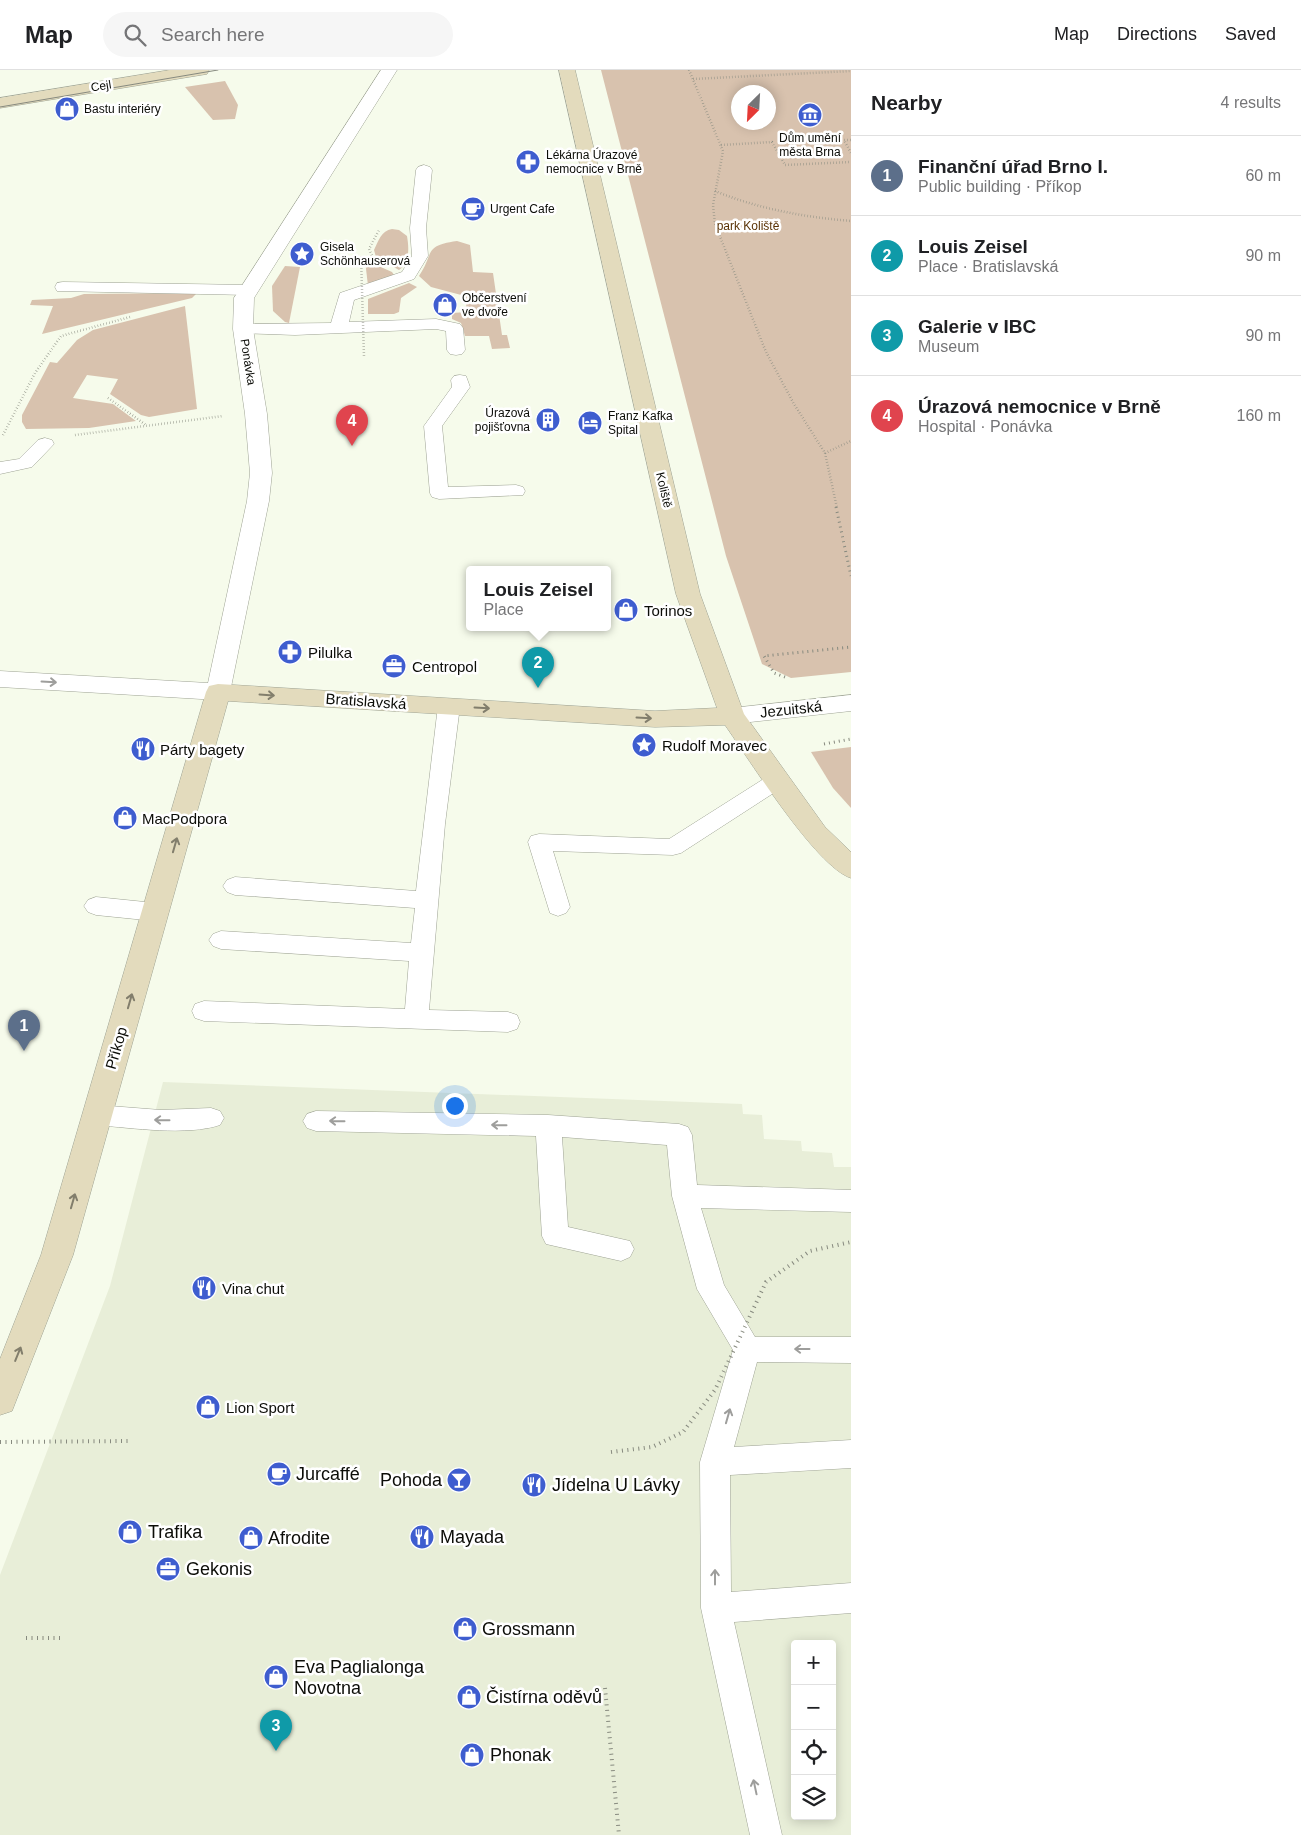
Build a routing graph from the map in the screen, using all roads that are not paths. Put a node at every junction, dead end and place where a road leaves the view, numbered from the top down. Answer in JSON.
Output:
{"nodes":[{"id":1,"x":201,"y":70,"type":"edge"},
{"id":2,"x":389,"y":70,"type":"edge"},
{"id":3,"x":567,"y":70,"type":"edge"},
{"id":4,"x":0,"y":103,"type":"edge"},
{"id":5,"x":424,"y":170,"type":"dead end"},
{"id":6,"x":63,"y":287,"type":"dead end"},
{"id":7,"x":249,"y":290,"type":"junction"},
{"id":8,"x":339,"y":328,"type":"junction"},
{"id":9,"x":243,"y":329,"type":"junction"},
{"id":10,"x":456,"y":350,"type":"dead end"},
{"id":11,"x":460,"y":380,"type":"dead end"},
{"id":12,"x":46,"y":444,"type":"road end"},
{"id":13,"x":0,"y":468,"type":"edge"},
{"id":14,"x":516,"y":491,"type":"dead end"},
{"id":15,"x":0,"y":679,"type":"edge"},
{"id":16,"x":218,"y":692,"type":"junction"},
{"id":17,"x":851,"y":703,"type":"edge"},
{"id":18,"x":449,"y":706,"type":"junction"},
{"id":19,"x":732,"y":716,"type":"junction"},
{"id":20,"x":778,"y":780,"type":"junction"},
{"id":21,"x":851,"y":868,"type":"edge"},
{"id":22,"x":234,"y":886,"type":"dead end"},
{"id":23,"x":427,"y":900,"type":"junction"},
{"id":24,"x":96,"y":906,"type":"dead end"},
{"id":25,"x":558,"y":908,"type":"dead end"},
{"id":26,"x":155,"y":912,"type":"junction"},
{"id":27,"x":222,"y":940,"type":"dead end"},
{"id":28,"x":422,"y":953,"type":"junction"},
{"id":29,"x":204,"y":1011,"type":"dead end"},
{"id":30,"x":416,"y":1019,"type":"junction"},
{"id":31,"x":508,"y":1022,"type":"dead end"},
{"id":32,"x":97,"y":1115,"type":"junction"},
{"id":33,"x":211,"y":1118,"type":"dead end"},
{"id":34,"x":316,"y":1120,"type":"dead end"},
{"id":35,"x":548,"y":1126,"type":"junction"},
{"id":36,"x":685,"y":1196,"type":"junction"},
{"id":37,"x":851,"y":1200,"type":"edge"},
{"id":38,"x":621,"y":1249,"type":"dead end"},
{"id":39,"x":747,"y":1349,"type":"junction"},
{"id":40,"x":851,"y":1350,"type":"edge"},
{"id":41,"x":0,"y":1400,"type":"edge"},
{"id":42,"x":851,"y":1454,"type":"edge"},
{"id":43,"x":715,"y":1462,"type":"junction"},
{"id":44,"x":851,"y":1598,"type":"edge"},
{"id":45,"x":716,"y":1608,"type":"junction"},
{"id":46,"x":766,"y":1835,"type":"edge"}],
"edges":[{"from":1,"to":4,"type":"street","name":"Cejl"},
{"from":2,"to":7,"type":"street","name":"Ponávka"},
{"from":3,"to":19,"type":"street","name":"Koliště"},
{"from":5,"to":8,"type":"lane"},
{"from":6,"to":7,"type":"lane"},
{"from":7,"to":9,"type":"street","name":"Ponávka"},
{"from":8,"to":9,"type":"lane"},
{"from":8,"to":10,"type":"lane"},
{"from":9,"to":16,"type":"street","name":"Ponávka"},
{"from":11,"to":14,"type":"lane"},
{"from":12,"to":13,"type":"lane"},
{"from":15,"to":16,"type":"street","name":"Bratislavská","one_way":true},
{"from":16,"to":18,"type":"street","name":"Bratislavská","one_way":true},
{"from":26,"to":16,"type":"street","name":"Příkop","one_way":true},
{"from":17,"to":19,"type":"street","name":"Jezuitská"},
{"from":18,"to":19,"type":"street","name":"Bratislavská","one_way":true},
{"from":18,"to":23,"type":"lane"},
{"from":19,"to":20,"type":"street","name":"Koliště"},
{"from":20,"to":21,"type":"street","name":"Koliště"},
{"from":20,"to":25,"type":"lane"},
{"from":22,"to":23,"type":"lane"},
{"from":23,"to":28,"type":"lane"},
{"from":24,"to":26,"type":"lane"},
{"from":32,"to":26,"type":"street","name":"Příkop","one_way":true},
{"from":27,"to":28,"type":"lane"},
{"from":28,"to":30,"type":"lane"},
{"from":29,"to":30,"type":"lane"},
{"from":30,"to":31,"type":"lane"},
{"from":33,"to":32,"type":"lane","one_way":true},
{"from":41,"to":32,"type":"street","name":"Příkop","one_way":true},
{"from":35,"to":34,"type":"lane","one_way":true},
{"from":35,"to":36,"type":"lane"},
{"from":35,"to":38,"type":"lane"},
{"from":36,"to":37,"type":"lane"},
{"from":36,"to":39,"type":"lane"},
{"from":40,"to":39,"type":"lane","one_way":true},
{"from":43,"to":39,"type":"lane","one_way":true},
{"from":42,"to":43,"type":"lane"},
{"from":45,"to":43,"type":"lane","one_way":true},
{"from":44,"to":45,"type":"lane"},
{"from":46,"to":45,"type":"lane","one_way":true}]}
